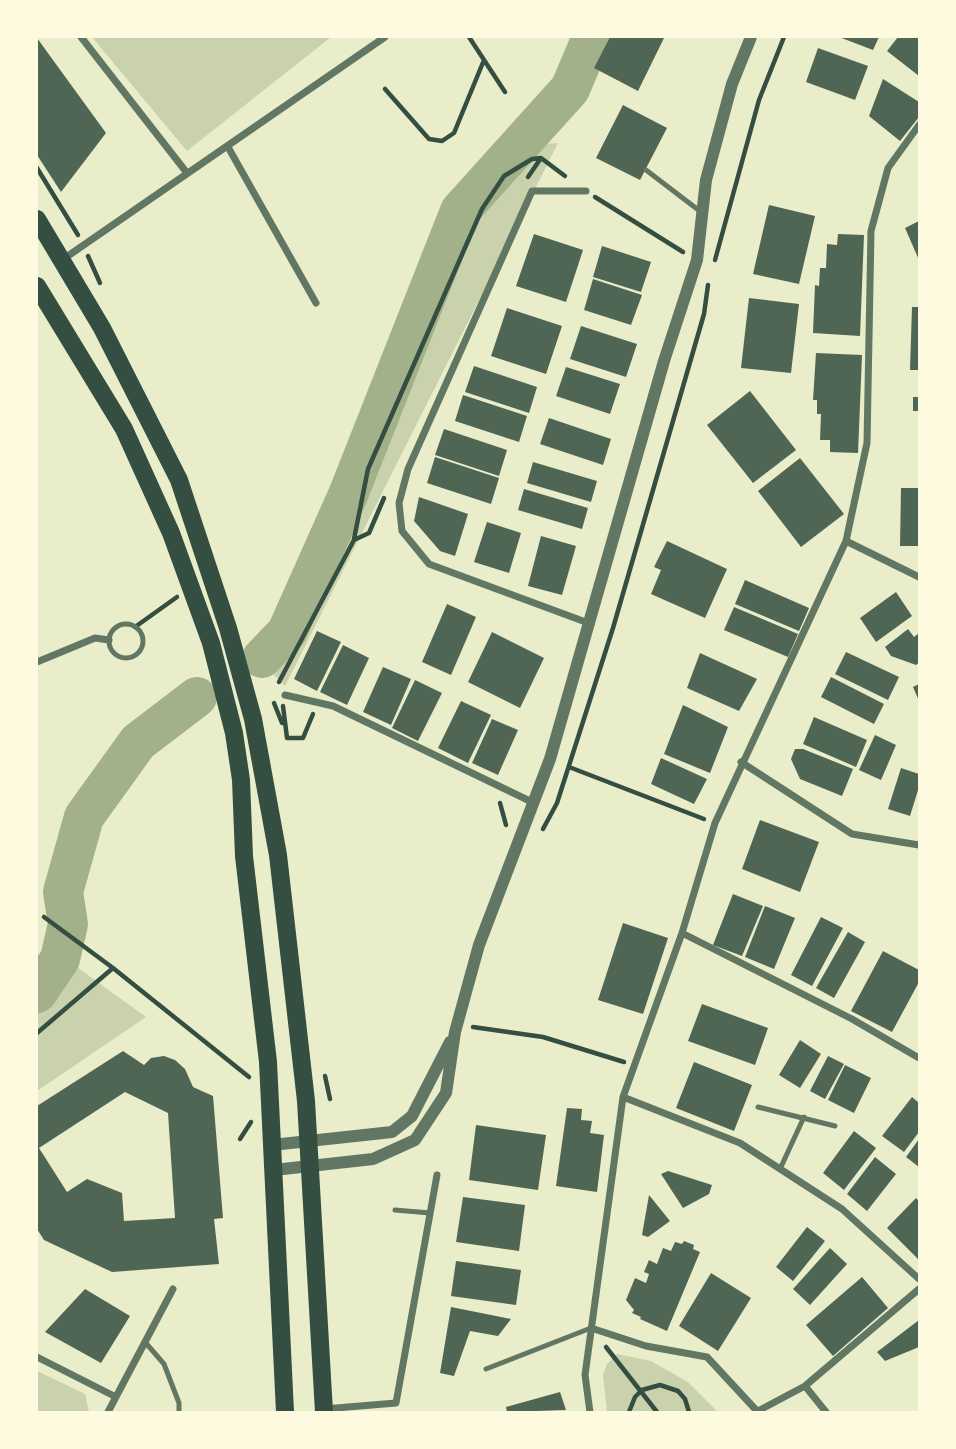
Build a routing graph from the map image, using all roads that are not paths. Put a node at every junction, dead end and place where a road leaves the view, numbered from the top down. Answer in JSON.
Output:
{"nodes":[{"id":1,"x":80,"y":37,"type":"edge"},
{"id":2,"x":385,"y":37,"type":"edge"},
{"id":3,"x":751,"y":37,"type":"edge"},
{"id":4,"x":919,"y":125,"type":"edge"},
{"id":5,"x":229,"y":147,"type":"junction"},
{"id":6,"x":646,"y":170,"type":"dead end"},
{"id":7,"x":187,"y":173,"type":"junction"},
{"id":8,"x":586,"y":191,"type":"road end"},
{"id":9,"x":701,"y":212,"type":"junction"},
{"id":10,"x":37,"y":219,"type":"edge"},
{"id":11,"x":61,"y":260,"type":"junction"},
{"id":12,"x":37,"y":286,"type":"edge"},
{"id":13,"x":316,"y":303,"type":"dead end"},
{"id":14,"x":846,"y":541,"type":"junction"},
{"id":15,"x":919,"y":577,"type":"edge"},
{"id":16,"x":591,"y":624,"type":"junction"},
{"id":17,"x":109,"y":640,"type":"junction"},
{"id":18,"x":37,"y":662,"type":"edge"},
{"id":19,"x":285,"y":695,"type":"dead end"},
{"id":20,"x":741,"y":762,"type":"junction"},
{"id":21,"x":534,"y":803,"type":"junction"},
{"id":22,"x":919,"y":845,"type":"edge"},
{"id":23,"x":681,"y":933,"type":"junction"},
{"id":24,"x":455,"y":1032,"type":"junction"},
{"id":25,"x":919,"y":1058,"type":"edge"},
{"id":26,"x":623,"y":1097,"type":"junction"},
{"id":27,"x":758,"y":1107,"type":"dead end"},
{"id":28,"x":804,"y":1116,"type":"junction"},
{"id":29,"x":835,"y":1126,"type":"dead end"},
{"id":30,"x":310,"y":1141,"type":"junction"},
{"id":31,"x":272,"y":1145,"type":"junction"},
{"id":32,"x":312,"y":1166,"type":"junction"},
{"id":33,"x":780,"y":1169,"type":"junction"},
{"id":34,"x":274,"y":1170,"type":"junction"},
{"id":35,"x":438,"y":1175,"type":"dead end"},
{"id":36,"x":395,"y":1210,"type":"dead end"},
{"id":37,"x":430,"y":1213,"type":"junction"},
{"id":38,"x":919,"y":1279,"type":"edge"},
{"id":39,"x":173,"y":1289,"type":"dead end"},
{"id":40,"x":919,"y":1289,"type":"edge"},
{"id":41,"x":591,"y":1328,"type":"junction"},
{"id":42,"x":145,"y":1342,"type":"junction"},
{"id":43,"x":37,"y":1357,"type":"edge"},
{"id":44,"x":485,"y":1369,"type":"dead end"},
{"id":45,"x":805,"y":1386,"type":"junction"},
{"id":46,"x":116,"y":1397,"type":"junction"},
{"id":47,"x":396,"y":1403,"type":"junction"},
{"id":48,"x":324,"y":1411,"type":"edge"},
{"id":49,"x":108,"y":1412,"type":"edge"},
{"id":50,"x":179,"y":1412,"type":"edge"},
{"id":51,"x":285,"y":1412,"type":"edge"},
{"id":52,"x":394,"y":1412,"type":"edge"},
{"id":53,"x":590,"y":1412,"type":"edge"},
{"id":54,"x":757,"y":1412,"type":"edge"},
{"id":55,"x":826,"y":1412,"type":"edge"}],
"edges":[{"from":1,"to":7,"type":"street"},
{"from":2,"to":5,"type":"street"},
{"from":3,"to":9,"type":"street"},
{"from":4,"to":14,"type":"street"},
{"from":5,"to":7,"type":"street"},
{"from":5,"to":13,"type":"street"},
{"from":6,"to":9,"type":"lane"},
{"from":7,"to":11,"type":"street"},
{"from":8,"to":16,"type":"street"},
{"from":9,"to":16,"type":"street"},
{"from":10,"to":11,"type":"main road"},
{"from":11,"to":30,"type":"main road"},
{"from":12,"to":31,"type":"main road"},
{"from":14,"to":15,"type":"street"},
{"from":14,"to":20,"type":"street"},
{"from":16,"to":21,"type":"street"},
{"from":17,"to":17,"type":"lane"},
{"from":17,"to":18,"type":"street"},
{"from":19,"to":21,"type":"street"},
{"from":20,"to":22,"type":"street"},
{"from":20,"to":23,"type":"street"},
{"from":21,"to":24,"type":"street"},
{"from":23,"to":25,"type":"street"},
{"from":23,"to":26,"type":"street"},
{"from":24,"to":30,"type":"street"},
{"from":24,"to":32,"type":"street"},
{"from":26,"to":33,"type":"street"},
{"from":26,"to":41,"type":"street"},
{"from":27,"to":28,"type":"lane"},
{"from":28,"to":29,"type":"lane"},
{"from":28,"to":33,"type":"lane"},
{"from":30,"to":31,"type":"street"},
{"from":30,"to":32,"type":"main road"},
{"from":31,"to":34,"type":"main road"},
{"from":32,"to":34,"type":"street"},
{"from":32,"to":48,"type":"main road"},
{"from":33,"to":38,"type":"street"},
{"from":34,"to":51,"type":"main road"},
{"from":35,"to":37,"type":"street"},
{"from":36,"to":37,"type":"lane"},
{"from":37,"to":47,"type":"street"},
{"from":39,"to":42,"type":"street"},
{"from":40,"to":45,"type":"street"},
{"from":41,"to":44,"type":"lane"},
{"from":41,"to":53,"type":"street"},
{"from":41,"to":54,"type":"street"},
{"from":42,"to":46,"type":"street"},
{"from":42,"to":50,"type":"lane"},
{"from":43,"to":46,"type":"street"},
{"from":45,"to":54,"type":"street"},
{"from":45,"to":55,"type":"street"},
{"from":46,"to":49,"type":"street"},
{"from":47,"to":48,"type":"street"},
{"from":47,"to":52,"type":"lane"}]}
